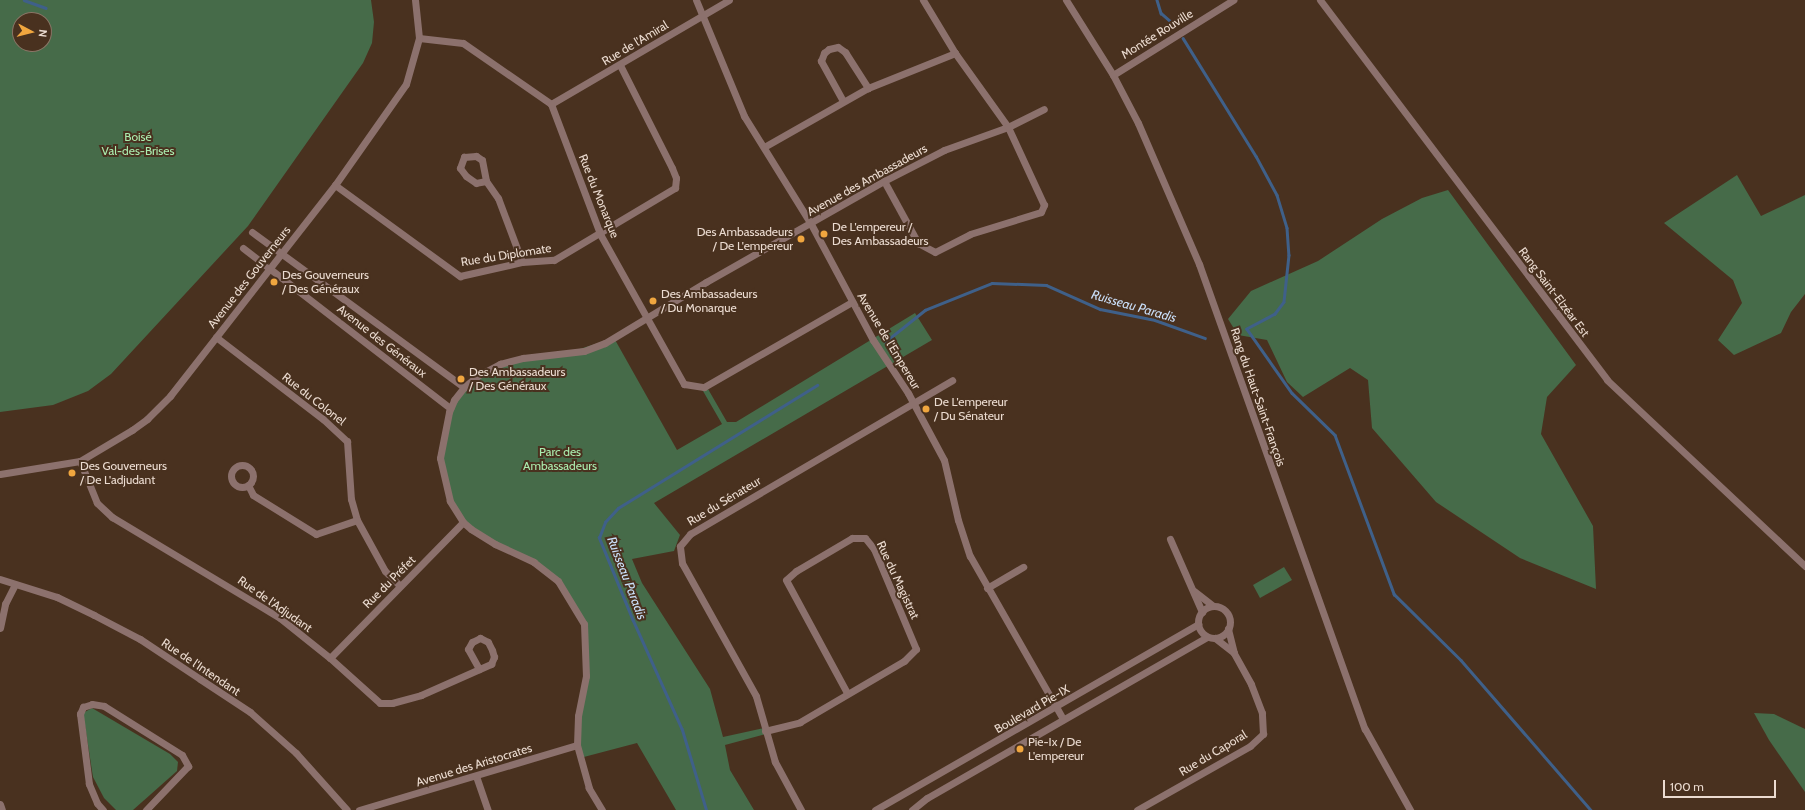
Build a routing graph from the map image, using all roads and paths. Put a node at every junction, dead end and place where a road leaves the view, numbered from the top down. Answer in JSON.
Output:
{"nodes":[{"id":1,"x":415,"y":0,"type":"edge"},
{"id":2,"x":696,"y":0,"type":"edge"},
{"id":3,"x":729,"y":0,"type":"edge"},
{"id":4,"x":923,"y":0,"type":"edge"},
{"id":5,"x":1066,"y":0,"type":"edge"},
{"id":6,"x":1233,"y":0,"type":"edge"},
{"id":7,"x":1320,"y":0,"type":"edge"},
{"id":8,"x":702,"y":16,"type":"junction"},
{"id":9,"x":419,"y":38,"type":"junction"},
{"id":10,"x":955,"y":53,"type":"junction"},
{"id":11,"x":620,"y":66,"type":"junction"},
{"id":12,"x":1113,"y":75,"type":"junction"},
{"id":13,"x":868,"y":88,"type":"junction"},
{"id":14,"x":843,"y":101,"type":"junction"},
{"id":15,"x":551,"y":104,"type":"junction"},
{"id":16,"x":1044,"y":109,"type":"dead end"},
{"id":17,"x":1008,"y":127,"type":"junction"},
{"id":18,"x":764,"y":147,"type":"junction"},
{"id":19,"x":486,"y":181,"type":"dead end"},
{"id":20,"x":884,"y":181,"type":"junction"},
{"id":21,"x":335,"y":185,"type":"junction"},
{"id":22,"x":811,"y":224,"type":"junction"},
{"id":23,"x":252,"y":232,"type":"dead end"},
{"id":24,"x":600,"y":234,"type":"junction"},
{"id":25,"x":243,"y":248,"type":"dead end"},
{"id":26,"x":281,"y":253,"type":"junction"},
{"id":27,"x":522,"y":262,"type":"junction"},
{"id":28,"x":269,"y":269,"type":"junction"},
{"id":29,"x":852,"y":302,"type":"junction"},
{"id":30,"x":648,"y":316,"type":"junction"},
{"id":31,"x":216,"y":337,"type":"junction"},
{"id":32,"x":952,"y":380,"type":"dead end"},
{"id":33,"x":464,"y":387,"type":"junction"},
{"id":34,"x":913,"y":404,"type":"junction"},
{"id":35,"x":450,"y":408,"type":"junction"},
{"id":36,"x":80,"y":461,"type":"junction"},
{"id":37,"x":0,"y":474,"type":"edge"},
{"id":38,"x":248,"y":484,"type":"dead end"},
{"id":39,"x":357,"y":520,"type":"junction"},
{"id":40,"x":463,"y":522,"type":"junction"},
{"id":41,"x":1170,"y":539,"type":"dead end"},
{"id":42,"x":1805,"y":566,"type":"edge"},
{"id":43,"x":1023,"y":567,"type":"dead end"},
{"id":44,"x":0,"y":579,"type":"edge"},
{"id":45,"x":15,"y":584,"type":"junction"},
{"id":46,"x":400,"y":586,"type":"junction"},
{"id":47,"x":987,"y":588,"type":"junction"},
{"id":48,"x":1194,"y":591,"type":"junction"},
{"id":49,"x":2,"y":604,"type":"edge"},
{"id":50,"x":1213,"y":606,"type":"junction"},
{"id":51,"x":1202,"y":612,"type":"junction"},
{"id":52,"x":1198,"y":624,"type":"junction"},
{"id":53,"x":0,"y":628,"type":"edge"},
{"id":54,"x":1228,"y":629,"type":"junction"},
{"id":55,"x":1207,"y":637,"type":"junction"},
{"id":56,"x":1215,"y":638,"type":"junction"},
{"id":57,"x":1234,"y":653,"type":"junction"},
{"id":58,"x":330,"y":658,"type":"junction"},
{"id":59,"x":479,"y":669,"type":"dead end"},
{"id":60,"x":847,"y":693,"type":"junction"},
{"id":61,"x":1056,"y":708,"type":"junction"},
{"id":62,"x":1063,"y":719,"type":"junction"},
{"id":63,"x":765,"y":731,"type":"junction"},
{"id":64,"x":577,"y":745,"type":"junction"},
{"id":65,"x":476,"y":776,"type":"junction"},
{"id":66,"x":0,"y":804,"type":"edge"},
{"id":67,"x":378,"y":808,"type":"edge"},
{"id":68,"x":2,"y":810,"type":"edge"},
{"id":69,"x":104,"y":810,"type":"edge"},
{"id":70,"x":146,"y":810,"type":"edge"},
{"id":71,"x":347,"y":810,"type":"edge"},
{"id":72,"x":359,"y":810,"type":"edge"},
{"id":73,"x":488,"y":810,"type":"edge"},
{"id":74,"x":602,"y":810,"type":"edge"},
{"id":75,"x":801,"y":810,"type":"edge"},
{"id":76,"x":875,"y":810,"type":"edge"},
{"id":77,"x":912,"y":810,"type":"edge"},
{"id":78,"x":1137,"y":810,"type":"edge"},
{"id":79,"x":1410,"y":810,"type":"edge"}],
"edges":[{"from":1,"to":9,"type":"street","name":"Avenue des Gouverneurs"},
{"from":2,"to":8,"type":"street","name":"Avenue de l'Empereur"},
{"from":3,"to":8,"type":"street","name":"Rue de l'Amiral"},
{"from":4,"to":10,"type":"street"},
{"from":5,"to":12,"type":"street","name":"Rang du Haut-Saint-François"},
{"from":6,"to":12,"type":"street","name":"Montée Rouville"},
{"from":7,"to":42,"type":"street","name":"Rang Saint-Elzéar Est"},
{"from":8,"to":11,"type":"street","name":"Rue de l'Amiral"},
{"from":8,"to":18,"type":"street","name":"Avenue de l'Empereur"},
{"from":9,"to":15,"type":"street"},
{"from":9,"to":21,"type":"street","name":"Avenue des Gouverneurs"},
{"from":10,"to":13,"type":"street"},
{"from":10,"to":17,"type":"street"},
{"from":11,"to":15,"type":"street","name":"Rue de l'Amiral"},
{"from":11,"to":24,"type":"street","name":"Rue du Diplomate"},
{"from":12,"to":79,"type":"street","name":"Rang du Haut-Saint-François"},
{"from":13,"to":14,"type":"street"},
{"from":13,"to":14,"type":"street"},
{"from":14,"to":18,"type":"street"},
{"from":15,"to":24,"type":"street","name":"Rue du Monarque"},
{"from":16,"to":17,"type":"street","name":"Avenue des Ambassadeurs"},
{"from":17,"to":20,"type":"street","name":"Avenue des Ambassadeurs"},
{"from":17,"to":20,"type":"street"},
{"from":18,"to":22,"type":"street","name":"Avenue de l'Empereur"},
{"from":19,"to":27,"type":"street"},
{"from":20,"to":22,"type":"street","name":"Avenue des Ambassadeurs"},
{"from":21,"to":26,"type":"street","name":"Avenue des Gouverneurs"},
{"from":21,"to":27,"type":"street","name":"Rue du Diplomate"},
{"from":22,"to":29,"type":"street","name":"Avenue de l'Empereur"},
{"from":22,"to":30,"type":"street","name":"Avenue des Ambassadeurs"},
{"from":23,"to":26,"type":"street","name":"Avenue des Généraux"},
{"from":24,"to":27,"type":"street","name":"Rue du Diplomate"},
{"from":24,"to":30,"type":"street","name":"Rue du Monarque"},
{"from":25,"to":28,"type":"street","name":"Avenue des Généraux"},
{"from":26,"to":28,"type":"street","name":"Avenue des Gouverneurs"},
{"from":26,"to":33,"type":"street","name":"Avenue des Généraux"},
{"from":28,"to":31,"type":"street","name":"Avenue des Gouverneurs"},
{"from":28,"to":35,"type":"street","name":"Avenue des Généraux"},
{"from":29,"to":30,"type":"street","name":"Rue du Monarque"},
{"from":29,"to":34,"type":"street","name":"Avenue de l'Empereur"},
{"from":30,"to":33,"type":"street","name":"Avenue des Ambassadeurs"},
{"from":31,"to":36,"type":"street","name":"Avenue des Gouverneurs"},
{"from":31,"to":39,"type":"street","name":"Rue du Colonel"},
{"from":32,"to":34,"type":"street","name":"Rue du Sénateur"},
{"from":33,"to":35,"type":"street","name":"Avenue des Ambassadeurs"},
{"from":34,"to":47,"type":"street","name":"Avenue de l'Empereur"},
{"from":34,"to":63,"type":"street","name":"Rue du Sénateur"},
{"from":35,"to":40,"type":"street","name":"Avenue des Ambassadeurs"},
{"from":36,"to":37,"type":"street","name":"Avenue des Gouverneurs"},
{"from":36,"to":58,"type":"street","name":"Rue de l'Adjudant"},
{"from":38,"to":39,"type":"street"},
{"from":39,"to":46,"type":"street","name":"Rue du Colonel"},
{"from":40,"to":46,"type":"street","name":"Rue du Préfet"},
{"from":40,"to":64,"type":"street","name":"Avenue des Ambassadeurs"},
{"from":41,"to":48,"type":"street"},
{"from":43,"to":47,"type":"street"},
{"from":44,"to":45,"type":"street","name":"Rue de l'Intendant"},
{"from":45,"to":49,"type":"street"},
{"from":45,"to":71,"type":"street","name":"Rue de l'Intendant"},
{"from":46,"to":58,"type":"street","name":"Rue du Préfet"},
{"from":47,"to":61,"type":"street","name":"Avenue de l'Empereur"},
{"from":48,"to":50,"type":"street"},
{"from":48,"to":51,"type":"street"},
{"from":49,"to":53,"type":"street"},
{"from":50,"to":51,"type":"street"},
{"from":50,"to":54,"type":"street"},
{"from":51,"to":52,"type":"street"},
{"from":52,"to":55,"type":"street"},
{"from":52,"to":61,"type":"street","name":"Boulevard Pie-IX"},
{"from":54,"to":56,"type":"street"},
{"from":54,"to":57,"type":"street","name":"Rue du Caporal"},
{"from":55,"to":56,"type":"street"},
{"from":55,"to":62,"type":"street","name":"Boulevard Pie-IX"},
{"from":56,"to":57,"type":"street","name":"Rue du Caporal"},
{"from":57,"to":78,"type":"street","name":"Rue du Caporal"},
{"from":58,"to":59,"type":"street","name":"Rue de l'Adjudant"},
{"from":60,"to":60,"type":"street","name":"Rue du Magistrat"},
{"from":60,"to":63,"type":"street","name":"Rue du Magistrat"},
{"from":61,"to":62,"type":"street","name":"Avenue de l'Empereur"},
{"from":61,"to":76,"type":"street","name":"Boulevard Pie-IX"},
{"from":62,"to":77,"type":"street","name":"Boulevard Pie-IX"},
{"from":63,"to":75,"type":"street","name":"Rue du Sénateur"},
{"from":64,"to":65,"type":"street","name":"Avenue des Aristocrates"},
{"from":64,"to":74,"type":"street","name":"Avenue des Ambassadeurs"},
{"from":65,"to":67,"type":"street","name":"Avenue des Aristocrates"},
{"from":65,"to":73,"type":"street"},
{"from":66,"to":68,"type":"street"},
{"from":67,"to":72,"type":"street","name":"Avenue des Aristocrates"},
{"from":69,"to":70,"type":"street"}]}
